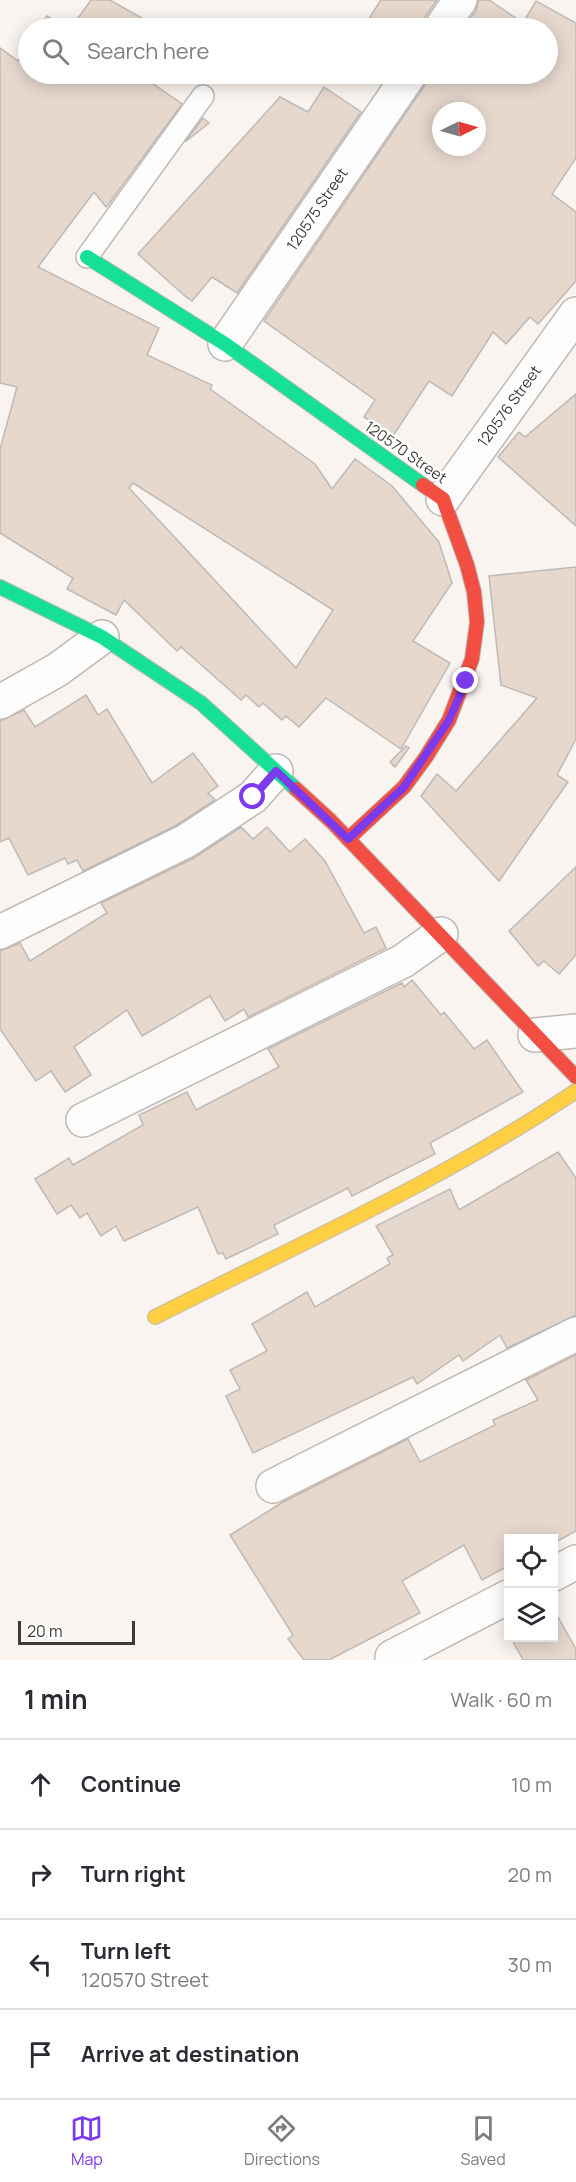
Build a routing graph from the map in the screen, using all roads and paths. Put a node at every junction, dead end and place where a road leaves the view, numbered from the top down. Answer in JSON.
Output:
{"nodes":[{"id":1,"x":460,"y":0,"type":"edge"},
{"id":2,"x":448,"y":18,"type":"edge"},
{"id":3,"x":403,"y":84,"type":"edge"},
{"id":4,"x":203,"y":96,"type":"dead end"},
{"id":5,"x":87,"y":257,"type":"joint"},
{"id":6,"x":576,"y":314,"type":"edge"},
{"id":7,"x":225,"y":344,"type":"junction"},
{"id":8,"x":443,"y":499,"type":"junction"},
{"id":9,"x":0,"y":587,"type":"edge"},
{"id":10,"x":102,"y":638,"type":"junction"},
{"id":11,"x":0,"y":702,"type":"edge"},
{"id":12,"x":276,"y":771,"type":"junction"},
{"id":13,"x":348,"y":839,"type":"junction"},
{"id":14,"x":0,"y":932,"type":"edge"},
{"id":15,"x":441,"y":934,"type":"junction"},
{"id":16,"x":576,"y":1031,"type":"edge"},
{"id":17,"x":535,"y":1035,"type":"junction"},
{"id":18,"x":576,"y":1077,"type":"edge"},
{"id":19,"x":576,"y":1090,"type":"edge"},
{"id":20,"x":83,"y":1120,"type":"dead end"},
{"id":21,"x":155,"y":1317,"type":"dead end"},
{"id":22,"x":576,"y":1334,"type":"edge"},
{"id":23,"x":273,"y":1486,"type":"dead end"},
{"id":24,"x":576,"y":1562,"type":"edge"},
{"id":25,"x":558,"y":1572,"type":"edge"},
{"id":26,"x":504,"y":1599,"type":"edge"},
{"id":27,"x":392,"y":1657,"type":"dead end"}],
"edges":[{"from":1,"to":2,"type":"street"},
{"from":3,"to":7,"type":"street","name":"120575 Street"},
{"from":4,"to":5,"type":"lane"},
{"from":5,"to":7,"type":"street","name":"120570 Street"},
{"from":6,"to":8,"type":"street","name":"120576 Street"},
{"from":7,"to":8,"type":"street","name":"120570 Street"},
{"from":8,"to":13,"type":"street","name":"120570 Street"},
{"from":9,"to":10,"type":"street"},
{"from":10,"to":11,"type":"street"},
{"from":10,"to":12,"type":"street"},
{"from":12,"to":13,"type":"street"},
{"from":12,"to":14,"type":"street"},
{"from":13,"to":15,"type":"street"},
{"from":15,"to":17,"type":"street"},
{"from":15,"to":20,"type":"street"},
{"from":16,"to":17,"type":"street"},
{"from":17,"to":18,"type":"street"},
{"from":19,"to":21,"type":"street"},
{"from":22,"to":23,"type":"street"},
{"from":24,"to":25,"type":"street"},
{"from":26,"to":27,"type":"street"}]}
